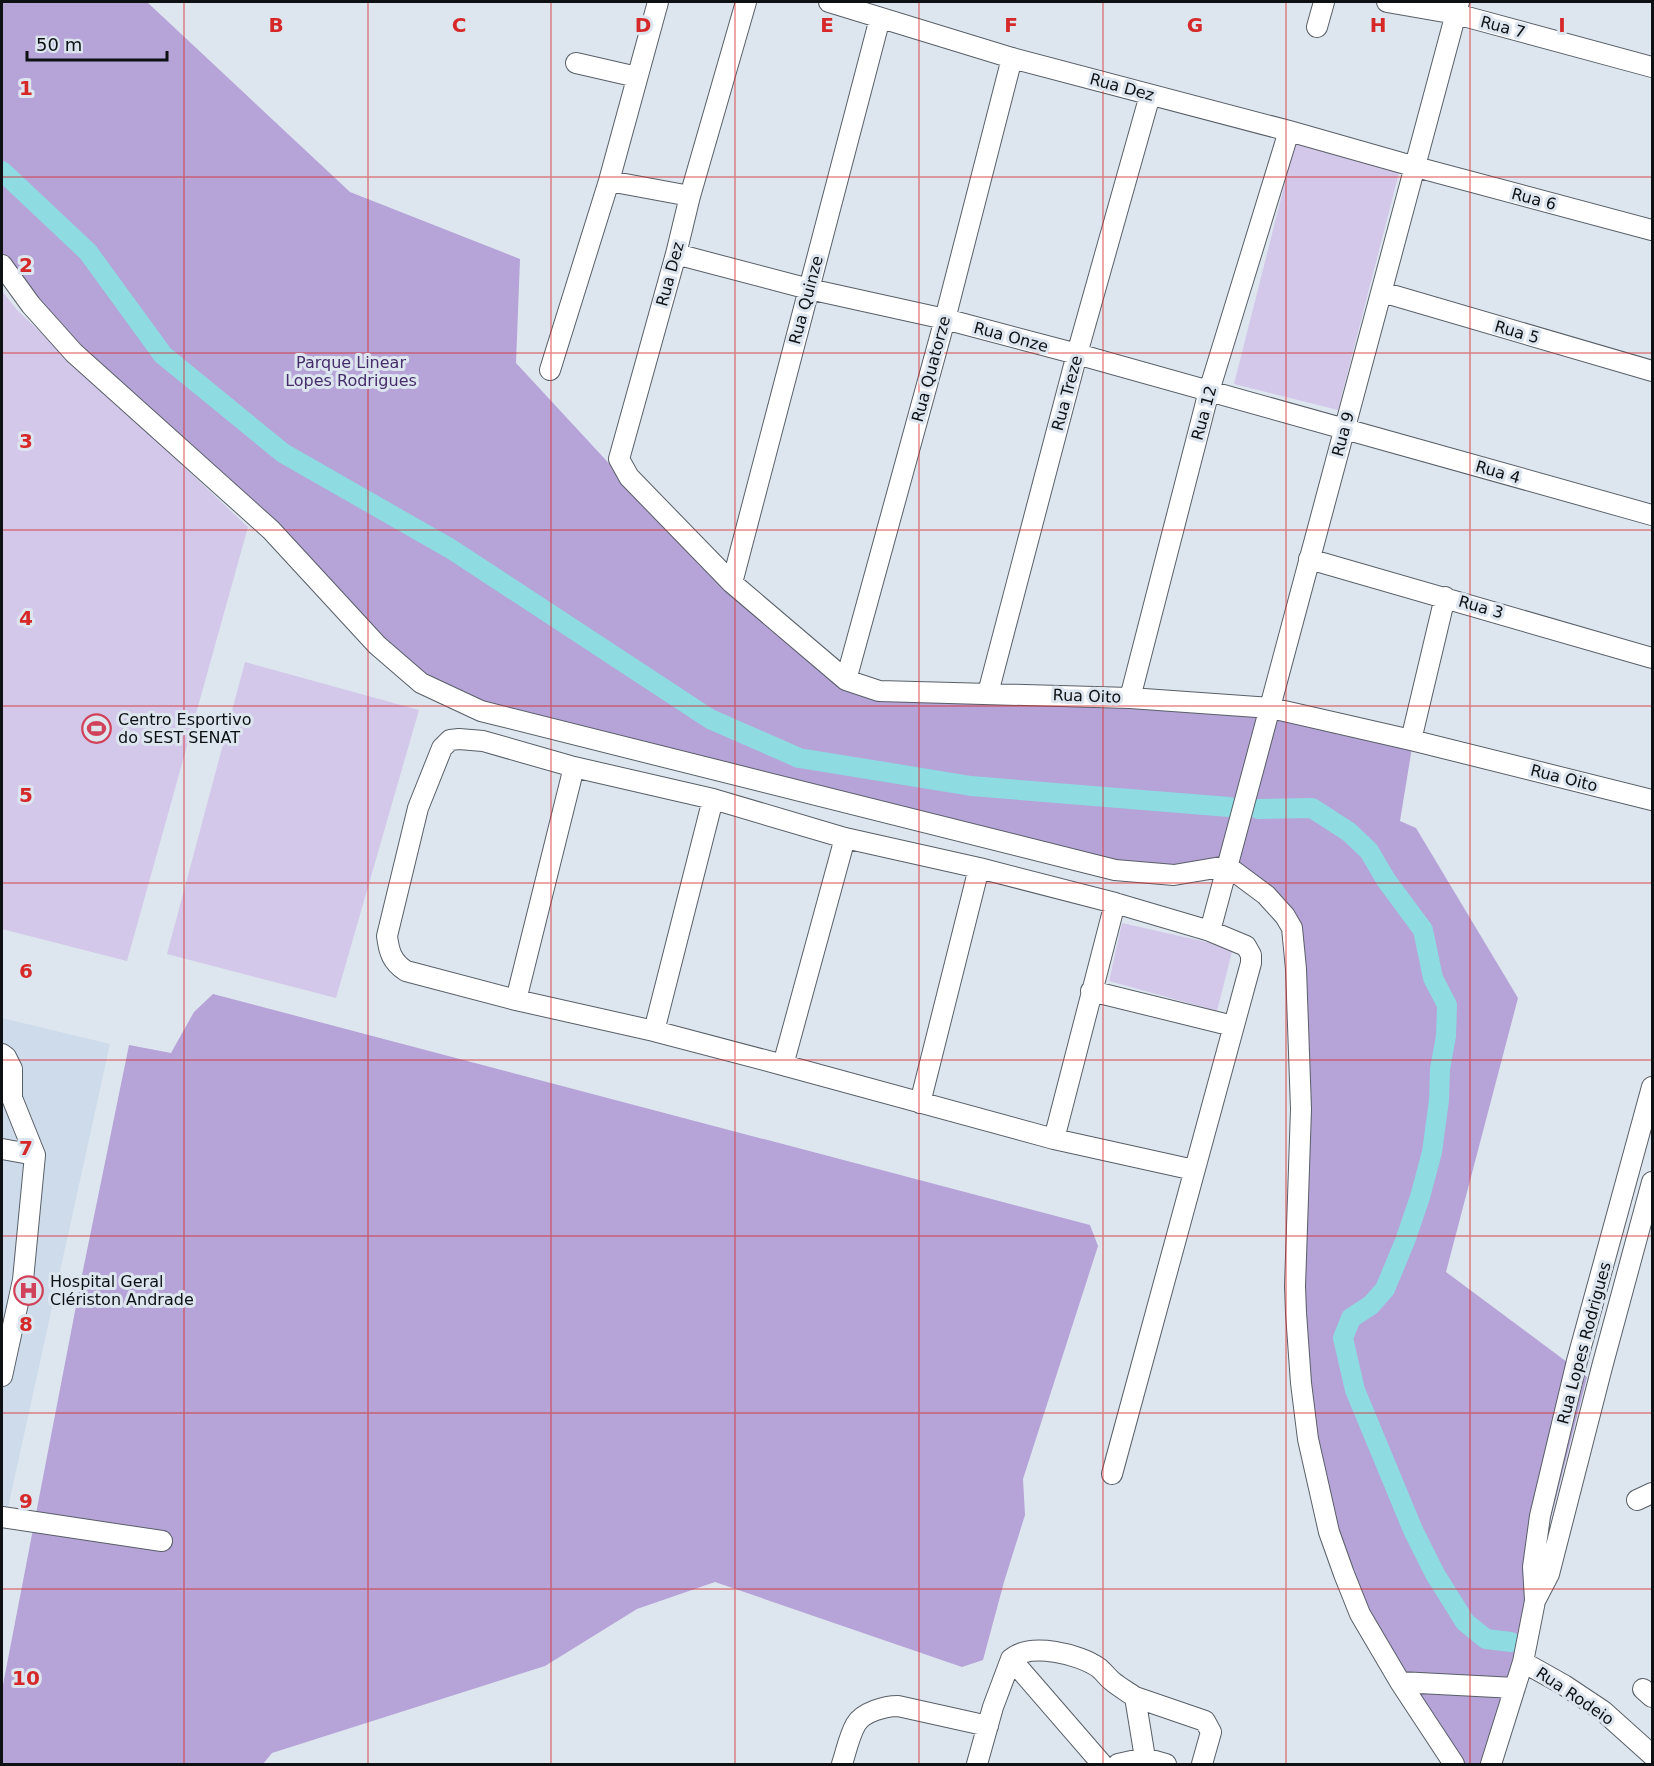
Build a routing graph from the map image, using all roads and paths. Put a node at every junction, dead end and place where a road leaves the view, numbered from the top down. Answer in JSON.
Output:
{"nodes":[{"id":1,"x":658,"y":2,"type":"edge"},
{"id":2,"x":746,"y":2,"type":"edge"},
{"id":3,"x":829,"y":2,"type":"edge"},
{"id":4,"x":1324,"y":2,"type":"edge"},
{"id":5,"x":1387,"y":2,"type":"edge"},
{"id":6,"x":1457,"y":8,"type":"edge"},
{"id":7,"x":880,"y":18,"type":"junction"},
{"id":8,"x":1317,"y":27,"type":"dead end"},
{"id":9,"x":1012,"y":58,"type":"junction"},
{"id":10,"x":576,"y":63,"type":"dead end"},
{"id":11,"x":1653,"y":67,"type":"edge"},
{"id":12,"x":637,"y":77,"type":"junction"},
{"id":13,"x":1150,"y":94,"type":"junction"},
{"id":14,"x":1289,"y":131,"type":"junction"},
{"id":15,"x":1416,"y":168,"type":"junction"},
{"id":16,"x":609,"y":181,"type":"junction"},
{"id":17,"x":690,"y":196,"type":"junction"},
{"id":18,"x":1653,"y":230,"type":"edge"},
{"id":19,"x":676,"y":254,"type":"junction"},
{"id":20,"x":2,"y":265,"type":"edge"},
{"id":21,"x":809,"y":289,"type":"junction"},
{"id":22,"x":1382,"y":292,"type":"junction"},
{"id":23,"x":945,"y":320,"type":"junction"},
{"id":24,"x":1077,"y":354,"type":"junction"},
{"id":25,"x":550,"y":370,"type":"dead end"},
{"id":26,"x":1653,"y":371,"type":"edge"},
{"id":27,"x":1209,"y":391,"type":"junction"},
{"id":28,"x":1344,"y":429,"type":"junction"},
{"id":29,"x":623,"y":443,"type":"joint"},
{"id":30,"x":1653,"y":515,"type":"edge"},
{"id":31,"x":1309,"y":559,"type":"junction"},
{"id":32,"x":732,"y":583,"type":"junction"},
{"id":33,"x":1445,"y":597,"type":"junction"},
{"id":34,"x":1653,"y":658,"type":"edge"},
{"id":35,"x":846,"y":680,"type":"junction"},
{"id":36,"x":988,"y":693,"type":"junction"},
{"id":37,"x":1130,"y":698,"type":"junction"},
{"id":38,"x":1271,"y":708,"type":"junction"},
{"id":39,"x":1411,"y":740,"type":"junction"},
{"id":40,"x":574,"y":767,"type":"junction"},
{"id":41,"x":713,"y":799,"type":"junction"},
{"id":42,"x":1653,"y":800,"type":"edge"},
{"id":43,"x":844,"y":838,"type":"junction"},
{"id":44,"x":1227,"y":866,"type":"junction"},
{"id":45,"x":979,"y":868,"type":"junction"},
{"id":46,"x":1115,"y":903,"type":"junction"},
{"id":47,"x":1210,"y":931,"type":"junction"},
{"id":48,"x":1091,"y":991,"type":"junction"},
{"id":49,"x":516,"y":1000,"type":"junction"},
{"id":50,"x":1233,"y":1026,"type":"junction"},
{"id":51,"x":654,"y":1031,"type":"junction"},
{"id":52,"x":2,"y":1054,"type":"edge"},
{"id":53,"x":783,"y":1065,"type":"junction"},
{"id":54,"x":1653,"y":1087,"type":"edge"},
{"id":55,"x":7,"y":1096,"type":"edge"},
{"id":56,"x":920,"y":1103,"type":"junction"},
{"id":57,"x":1054,"y":1139,"type":"junction"},
{"id":58,"x":2,"y":1149,"type":"edge"},
{"id":59,"x":35,"y":1155,"type":"junction"},
{"id":60,"x":1194,"y":1170,"type":"junction"},
{"id":61,"x":1653,"y":1182,"type":"edge"},
{"id":62,"x":2,"y":1376,"type":"edge"},
{"id":63,"x":1112,"y":1474,"type":"dead end"},
{"id":64,"x":2,"y":1517,"type":"edge"},
{"id":65,"x":162,"y":1541,"type":"dead end"},
{"id":66,"x":1535,"y":1601,"type":"junction"},
{"id":67,"x":1011,"y":1659,"type":"junction"},
{"id":68,"x":1522,"y":1662,"type":"junction"},
{"id":69,"x":1400,"y":1682,"type":"junction"},
{"id":70,"x":1515,"y":1688,"type":"junction"},
{"id":71,"x":1136,"y":1697,"type":"junction"},
{"id":72,"x":988,"y":1726,"type":"junction"},
{"id":73,"x":1653,"y":1755,"type":"edge"},
{"id":74,"x":1145,"y":1758,"type":"junction"},
{"id":75,"x":842,"y":1764,"type":"edge"},
{"id":76,"x":977,"y":1764,"type":"edge"},
{"id":77,"x":1102,"y":1764,"type":"edge"},
{"id":78,"x":1118,"y":1764,"type":"edge"},
{"id":79,"x":1167,"y":1764,"type":"edge"},
{"id":80,"x":1202,"y":1764,"type":"edge"},
{"id":81,"x":1454,"y":1764,"type":"edge"},
{"id":82,"x":1491,"y":1764,"type":"edge"}],
"edges":[{"from":1,"to":12,"type":"street"},
{"from":2,"to":17,"type":"street","name":"Rua Dez"},
{"from":3,"to":7,"type":"street","name":"Rua Dez"},
{"from":4,"to":8,"type":"street"},
{"from":5,"to":6,"type":"street","name":"Rua 7"},
{"from":6,"to":11,"type":"street","name":"Rua 7"},
{"from":6,"to":15,"type":"street","name":"Rua 9"},
{"from":7,"to":9,"type":"street","name":"Rua Dez"},
{"from":7,"to":21,"type":"street","name":"Rua Quinze"},
{"from":9,"to":13,"type":"street","name":"Rua Dez"},
{"from":9,"to":23,"type":"street","name":"Rua Quatorze"},
{"from":10,"to":12,"type":"street"},
{"from":12,"to":16,"type":"street"},
{"from":13,"to":14,"type":"street","name":"Rua Dez"},
{"from":13,"to":24,"type":"street","name":"Rua Treze"},
{"from":14,"to":15,"type":"street","name":"Rua Dez"},
{"from":14,"to":27,"type":"street","name":"Rua 12"},
{"from":15,"to":18,"type":"street","name":"Rua 6"},
{"from":15,"to":22,"type":"street","name":"Rua 9"},
{"from":16,"to":17,"type":"street"},
{"from":16,"to":25,"type":"street"},
{"from":17,"to":19,"type":"street","name":"Rua Dez"},
{"from":19,"to":21,"type":"street","name":"Rua Onze"},
{"from":19,"to":29,"type":"street","name":"Rua Dez"},
{"from":20,"to":44,"type":"street"},
{"from":21,"to":23,"type":"street","name":"Rua Onze"},
{"from":21,"to":32,"type":"street","name":"Rua Quinze"},
{"from":22,"to":26,"type":"street","name":"Rua 5"},
{"from":22,"to":28,"type":"street","name":"Rua 9"},
{"from":23,"to":24,"type":"street","name":"Rua Onze"},
{"from":23,"to":35,"type":"street","name":"Rua Quatorze"},
{"from":24,"to":27,"type":"street","name":"Rua Onze"},
{"from":24,"to":36,"type":"street","name":"Rua Treze"},
{"from":27,"to":28,"type":"street","name":"Rua Onze"},
{"from":27,"to":37,"type":"street","name":"Rua 12"},
{"from":28,"to":30,"type":"street","name":"Rua 4"},
{"from":28,"to":31,"type":"street","name":"Rua 9"},
{"from":29,"to":32,"type":"street","name":"Rua Oito"},
{"from":31,"to":33,"type":"street","name":"Rua 3"},
{"from":31,"to":38,"type":"street","name":"Rua 9"},
{"from":32,"to":35,"type":"street","name":"Rua Oito"},
{"from":33,"to":34,"type":"street","name":"Rua 3"},
{"from":33,"to":39,"type":"street"},
{"from":35,"to":36,"type":"street","name":"Rua Oito"},
{"from":36,"to":37,"type":"street","name":"Rua Oito"},
{"from":37,"to":38,"type":"street","name":"Rua Oito"},
{"from":38,"to":39,"type":"street","name":"Rua Oito"},
{"from":38,"to":44,"type":"street","name":"Rua 9"},
{"from":39,"to":42,"type":"street","name":"Rua Oito"},
{"from":40,"to":41,"type":"street"},
{"from":40,"to":49,"type":"street"},
{"from":40,"to":49,"type":"street"},
{"from":41,"to":43,"type":"street"},
{"from":41,"to":51,"type":"street"},
{"from":43,"to":45,"type":"street"},
{"from":43,"to":53,"type":"street"},
{"from":44,"to":47,"type":"street","name":"Rua 9"},
{"from":44,"to":69,"type":"street"},
{"from":45,"to":46,"type":"street"},
{"from":45,"to":56,"type":"street"},
{"from":46,"to":47,"type":"street"},
{"from":46,"to":48,"type":"street"},
{"from":47,"to":50,"type":"street"},
{"from":48,"to":50,"type":"street"},
{"from":48,"to":57,"type":"street"},
{"from":49,"to":51,"type":"street"},
{"from":50,"to":60,"type":"street"},
{"from":51,"to":53,"type":"street"},
{"from":52,"to":55,"type":"street"},
{"from":53,"to":56,"type":"street"},
{"from":54,"to":66,"type":"street","name":"Rua Lopes Rodrigues"},
{"from":55,"to":59,"type":"street"},
{"from":56,"to":57,"type":"street"},
{"from":57,"to":60,"type":"street"},
{"from":58,"to":59,"type":"street"},
{"from":59,"to":62,"type":"street"},
{"from":60,"to":63,"type":"street"},
{"from":61,"to":66,"type":"street","name":"Rua Lopes Rodrigues"},
{"from":64,"to":65,"type":"street"},
{"from":66,"to":68,"type":"street","name":"Rua Lopes Rodrigues"},
{"from":67,"to":71,"type":"street"},
{"from":67,"to":72,"type":"street"},
{"from":67,"to":77,"type":"street"},
{"from":68,"to":70,"type":"street","name":"Rua Lopes Rodrigues"},
{"from":68,"to":73,"type":"street","name":"Rua Rodeio"},
{"from":69,"to":70,"type":"street"},
{"from":69,"to":81,"type":"street"},
{"from":70,"to":82,"type":"street","name":"Rua Lopes Rodrigues"},
{"from":71,"to":74,"type":"street"},
{"from":71,"to":80,"type":"street"},
{"from":72,"to":75,"type":"street"},
{"from":72,"to":76,"type":"street"},
{"from":74,"to":78,"type":"street"},
{"from":74,"to":79,"type":"street"}]}
